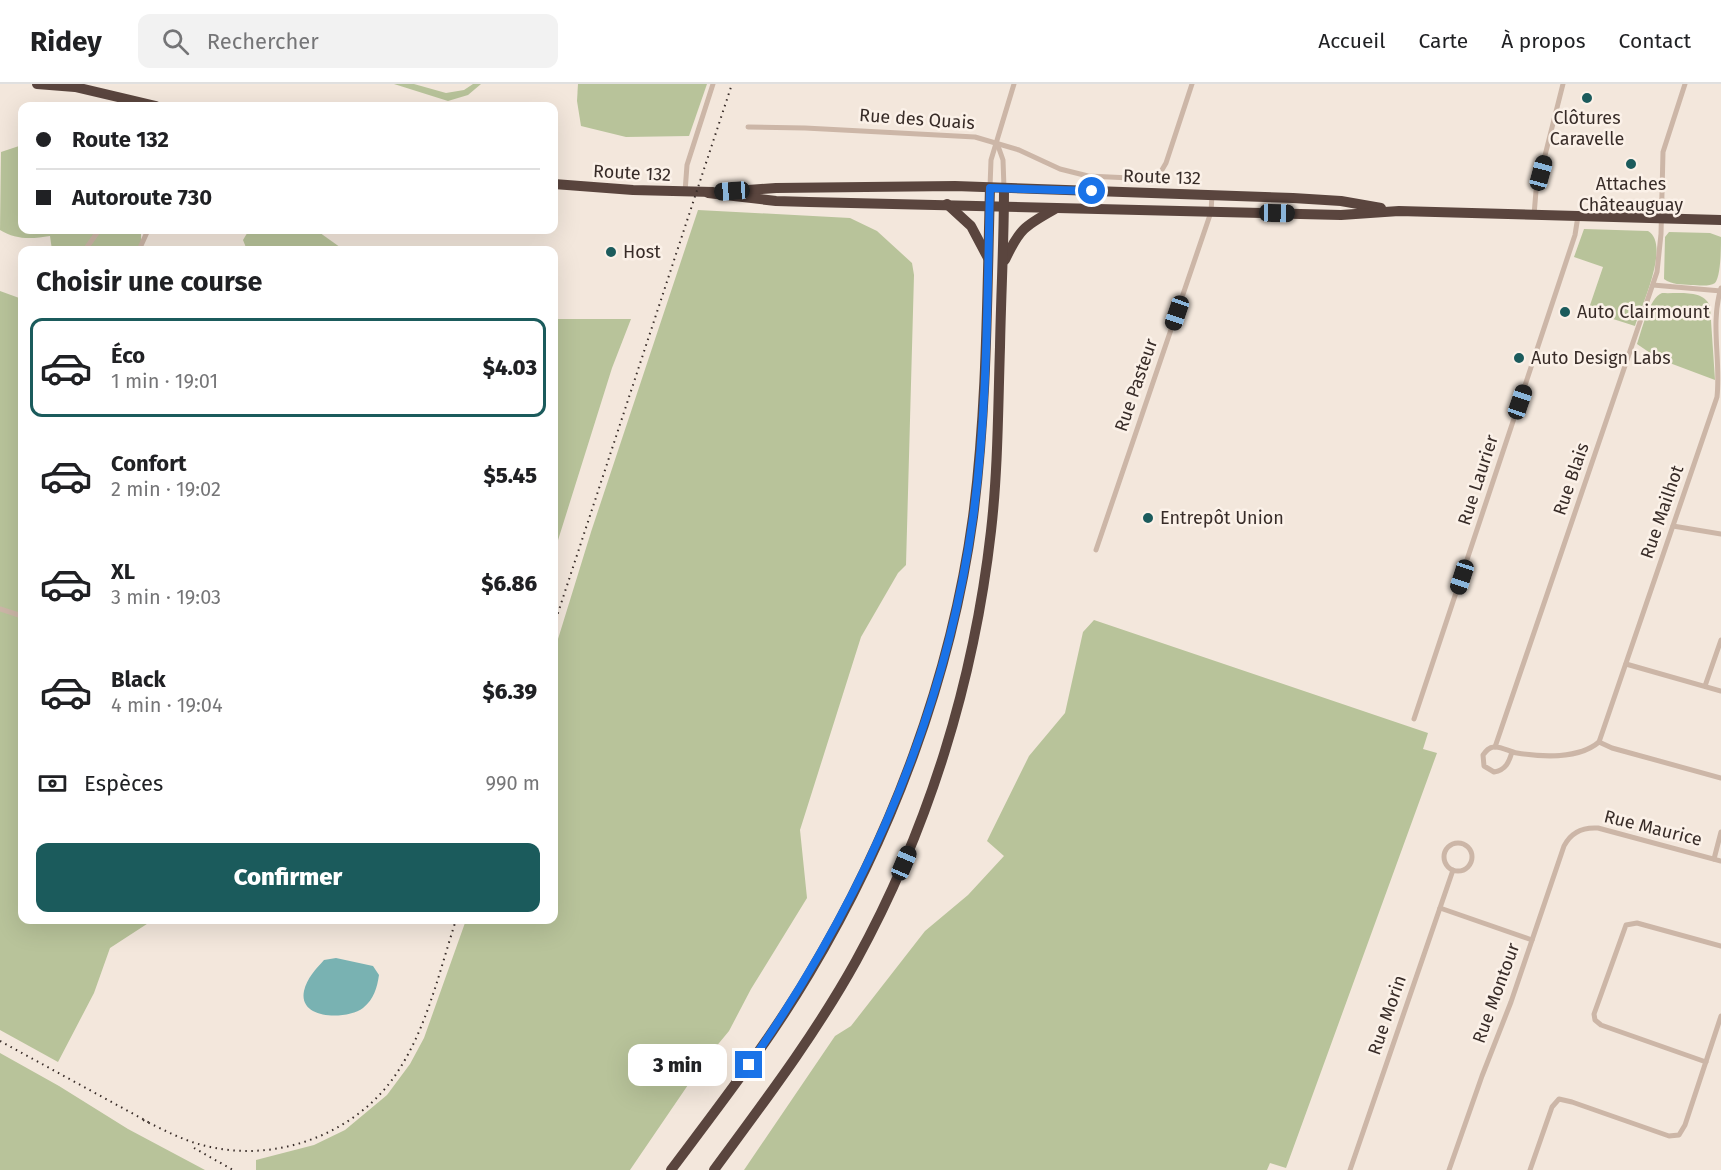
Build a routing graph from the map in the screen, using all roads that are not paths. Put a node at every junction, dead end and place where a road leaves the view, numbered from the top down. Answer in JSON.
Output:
{"nodes":[{"id":1,"x":37,"y":84,"type":"edge"},
{"id":2,"x":713,"y":84,"type":"edge"},
{"id":3,"x":1014,"y":84,"type":"edge"},
{"id":4,"x":1192,"y":84,"type":"edge"},
{"id":5,"x":1563,"y":84,"type":"edge"},
{"id":6,"x":1685,"y":84,"type":"edge"},
{"id":7,"x":72,"y":85,"type":"edge"},
{"id":8,"x":123,"y":102,"type":"edge"},
{"id":9,"x":748,"y":127,"type":"dead end"},
{"id":10,"x":997,"y":142,"type":"junction"},
{"id":11,"x":558,"y":184,"type":"edge"},
{"id":12,"x":990,"y":188,"type":"junction"},
{"id":13,"x":1004,"y":188,"type":"junction"},
{"id":14,"x":685,"y":192,"type":"junction"},
{"id":15,"x":708,"y":192,"type":"junction"},
{"id":16,"x":1212,"y":195,"type":"junction"},
{"id":17,"x":1315,"y":199,"type":"junction"},
{"id":18,"x":947,"y":204,"type":"junction"},
{"id":19,"x":989,"y":206,"type":"junction"},
{"id":20,"x":1004,"y":206,"type":"junction"},
{"id":21,"x":1057,"y":208,"type":"junction"},
{"id":22,"x":1399,"y":211,"type":"junction"},
{"id":23,"x":1211,"y":212,"type":"junction"},
{"id":24,"x":1314,"y":214,"type":"junction"},
{"id":25,"x":1534,"y":215,"type":"junction"},
{"id":26,"x":1578,"y":216,"type":"junction"},
{"id":27,"x":1661,"y":219,"type":"junction"},
{"id":28,"x":1721,"y":220,"type":"edge"},
{"id":29,"x":988,"y":258,"type":"junction"},
{"id":30,"x":1002,"y":266,"type":"junction"},
{"id":31,"x":1653,"y":285,"type":"junction"},
{"id":32,"x":1721,"y":290,"type":"edge"},
{"id":33,"x":1720,"y":368,"type":"edge"},
{"id":34,"x":1673,"y":526,"type":"junction"},
{"id":35,"x":1721,"y":534,"type":"edge"},
{"id":36,"x":1096,"y":550,"type":"dead end"},
{"id":37,"x":0,"y":609,"type":"edge"},
{"id":38,"x":18,"y":615,"type":"edge"},
{"id":39,"x":1721,"y":640,"type":"edge"},
{"id":40,"x":1626,"y":664,"type":"junction"},
{"id":41,"x":1705,"y":686,"type":"junction"},
{"id":42,"x":1721,"y":691,"type":"edge"},
{"id":43,"x":1414,"y":719,"type":"dead end"},
{"id":44,"x":1599,"y":742,"type":"junction"},
{"id":45,"x":1495,"y":747,"type":"junction"},
{"id":46,"x":1512,"y":752,"type":"junction"},
{"id":47,"x":1721,"y":778,"type":"edge"},
{"id":48,"x":1577,"y":831,"type":"joint"},
{"id":49,"x":1721,"y":832,"type":"edge"},
{"id":50,"x":1714,"y":859,"type":"junction"},
{"id":51,"x":1721,"y":861,"type":"edge"},
{"id":52,"x":1453,"y":870,"type":"junction"},
{"id":53,"x":1440,"y":908,"type":"junction"},
{"id":54,"x":1532,"y":940,"type":"junction"},
{"id":55,"x":1721,"y":946,"type":"edge"},
{"id":56,"x":1721,"y":1016,"type":"edge"},
{"id":57,"x":1706,"y":1062,"type":"junction"},
{"id":58,"x":672,"y":1170,"type":"edge"},
{"id":59,"x":714,"y":1170,"type":"edge"},
{"id":60,"x":1350,"y":1170,"type":"edge"},
{"id":61,"x":1449,"y":1170,"type":"edge"},
{"id":62,"x":1530,"y":1170,"type":"edge"}],
"edges":[{"from":1,"to":7,"type":"highway"},
{"from":2,"to":14,"type":"street"},
{"from":3,"to":10,"type":"street"},
{"from":4,"to":10,"type":"street","name":"Rue des Quais"},
{"from":5,"to":25,"type":"street"},
{"from":6,"to":27,"type":"street","name":"Rue Blais"},
{"from":7,"to":8,"type":"highway"},
{"from":9,"to":10,"type":"street","name":"Rue des Quais"},
{"from":10,"to":12,"type":"street"},
{"from":10,"to":13,"type":"street"},
{"from":11,"to":14,"type":"highway","name":"Route 132"},
{"from":12,"to":13,"type":"highway","name":"Route 132"},
{"from":12,"to":15,"type":"highway","name":"Route 132"},
{"from":12,"to":19,"type":"highway"},
{"from":13,"to":16,"type":"highway","name":"Route 132"},
{"from":13,"to":20,"type":"highway"},
{"from":14,"to":15,"type":"highway","name":"Route 132"},
{"from":15,"to":18,"type":"highway","name":"Route 132"},
{"from":16,"to":17,"type":"highway","name":"Route 132"},
{"from":16,"to":23,"type":"street","name":"Rue Pasteur"},
{"from":17,"to":22,"type":"highway","name":"Route 132"},
{"from":17,"to":24,"type":"highway"},
{"from":18,"to":19,"type":"highway","name":"Route 132"},
{"from":18,"to":29,"type":"highway"},
{"from":19,"to":20,"type":"highway","name":"Route 132"},
{"from":19,"to":29,"type":"highway"},
{"from":20,"to":21,"type":"highway","name":"Route 132"},
{"from":20,"to":30,"type":"highway"},
{"from":21,"to":23,"type":"highway","name":"Route 132"},
{"from":21,"to":30,"type":"highway"},
{"from":22,"to":24,"type":"highway","name":"Route 132"},
{"from":22,"to":25,"type":"highway","name":"Route 132"},
{"from":23,"to":24,"type":"highway","name":"Route 132"},
{"from":23,"to":36,"type":"street","name":"Rue Pasteur"},
{"from":25,"to":26,"type":"highway","name":"Route 132"},
{"from":26,"to":27,"type":"highway","name":"Route 132"},
{"from":26,"to":43,"type":"street","name":"Rue Laurier"},
{"from":27,"to":28,"type":"highway","name":"Route 132"},
{"from":27,"to":31,"type":"street","name":"Rue Blais"},
{"from":29,"to":58,"type":"highway"},
{"from":30,"to":59,"type":"highway"},
{"from":31,"to":32,"type":"street"},
{"from":31,"to":45,"type":"street","name":"Rue Blais"},
{"from":32,"to":33,"type":"street","name":"Rue Mailhot"},
{"from":33,"to":34,"type":"street","name":"Rue Mailhot"},
{"from":34,"to":35,"type":"street"},
{"from":34,"to":40,"type":"street","name":"Rue Mailhot"},
{"from":37,"to":38,"type":"street"},
{"from":39,"to":41,"type":"street"},
{"from":40,"to":41,"type":"street"},
{"from":40,"to":44,"type":"street","name":"Rue Mailhot"},
{"from":41,"to":42,"type":"street"},
{"from":44,"to":46,"type":"street"},
{"from":44,"to":47,"type":"street"},
{"from":45,"to":46,"type":"street"},
{"from":45,"to":46,"type":"street"},
{"from":48,"to":50,"type":"street","name":"Rue Maurice"},
{"from":48,"to":54,"type":"street","name":"Rue Montour"},
{"from":49,"to":50,"type":"street"},
{"from":50,"to":51,"type":"street","name":"Rue Maurice"},
{"from":52,"to":52,"type":"street","name":"Rue Morin"},
{"from":52,"to":53,"type":"street","name":"Rue Morin"},
{"from":53,"to":54,"type":"street"},
{"from":53,"to":60,"type":"street","name":"Rue Morin"},
{"from":54,"to":61,"type":"street","name":"Rue Montour"},
{"from":55,"to":57,"type":"street"},
{"from":56,"to":57,"type":"street"},
{"from":57,"to":62,"type":"street"}]}
